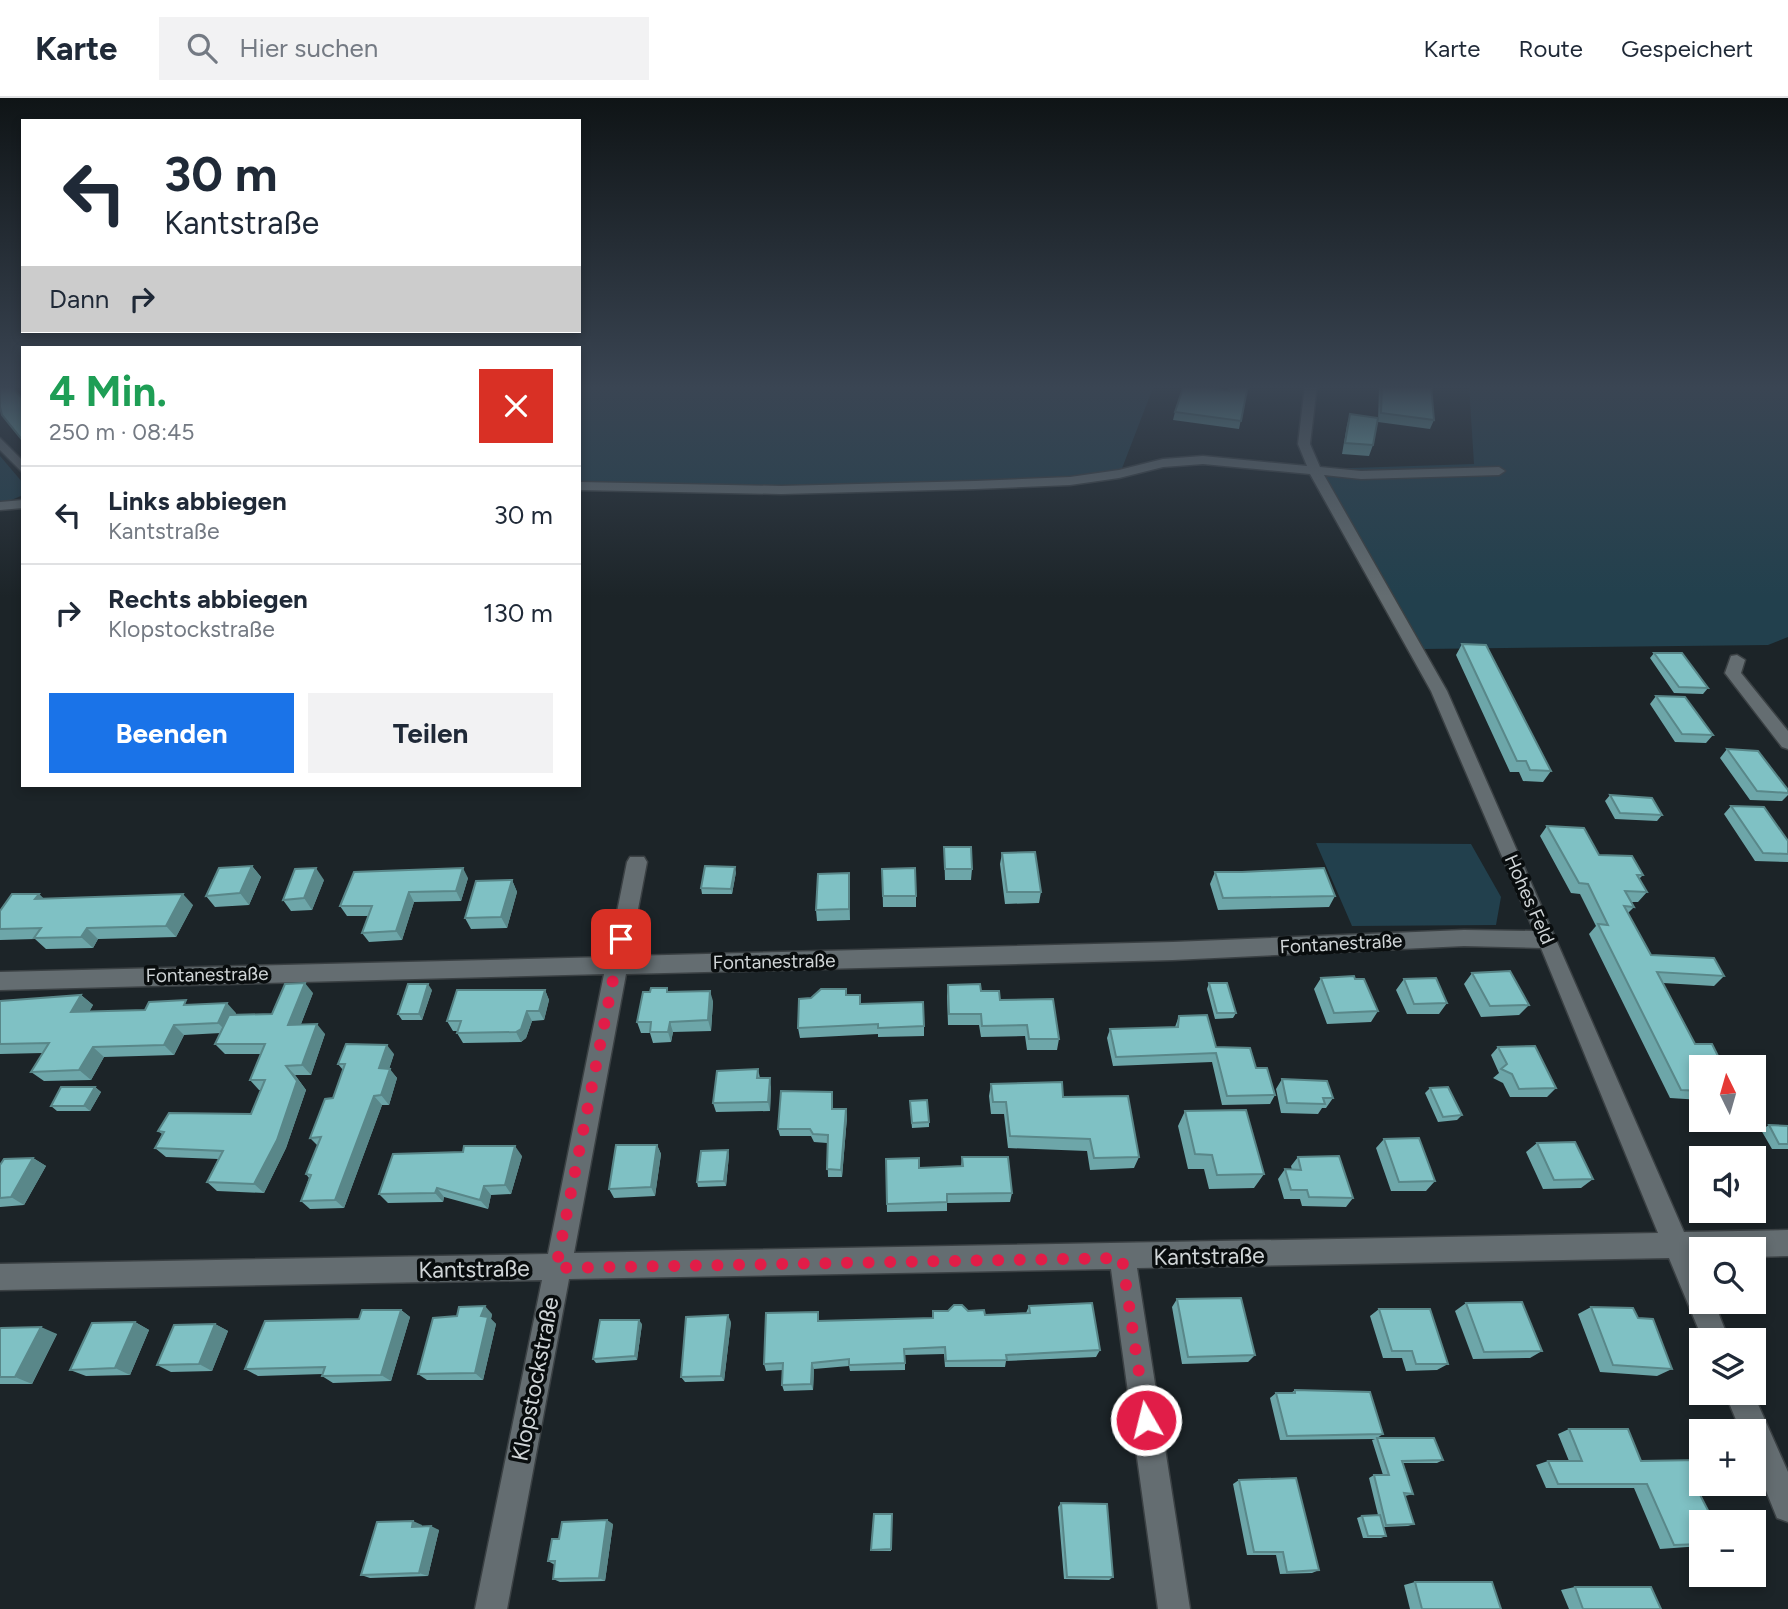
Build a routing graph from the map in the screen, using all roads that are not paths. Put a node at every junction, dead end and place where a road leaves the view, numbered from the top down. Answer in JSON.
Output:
{"nodes":[{"id":1,"x":1309,"y":456,"type":"edge"},
{"id":2,"x":1315,"y":471,"type":"junction"},
{"id":3,"x":1499,"y":471,"type":"dead end"},
{"id":4,"x":581,"y":486,"type":"edge"},
{"id":5,"x":21,"y":504,"type":"edge"},
{"id":6,"x":0,"y":506,"type":"edge"},
{"id":7,"x":1737,"y":660,"type":"dead end"},
{"id":8,"x":1788,"y":743,"type":"edge"},
{"id":9,"x":637,"y":862,"type":"dead end"},
{"id":10,"x":1548,"y":940,"type":"junction"},
{"id":11,"x":616,"y":964,"type":"junction"},
{"id":12,"x":0,"y":981,"type":"edge"},
{"id":13,"x":1788,"y":1243,"type":"edge"},
{"id":14,"x":1675,"y":1246,"type":"junction"},
{"id":15,"x":1122,"y":1258,"type":"junction"},
{"id":16,"x":556,"y":1268,"type":"junction"},
{"id":17,"x":0,"y":1277,"type":"edge"},
{"id":18,"x":1711,"y":1328,"type":"edge"},
{"id":19,"x":1744,"y":1405,"type":"edge"},
{"id":20,"x":1788,"y":1507,"type":"edge"},
{"id":21,"x":491,"y":1609,"type":"edge"},
{"id":22,"x":1174,"y":1609,"type":"edge"}],
"edges":[{"from":1,"to":2,"type":"street","name":"Hohes Feld"},
{"from":2,"to":3,"type":"street"},
{"from":2,"to":4,"type":"street"},
{"from":2,"to":10,"type":"street","name":"Hohes Feld"},
{"from":5,"to":6,"type":"street"},
{"from":7,"to":8,"type":"street"},
{"from":9,"to":11,"type":"street","name":"Klopstockstraße"},
{"from":10,"to":11,"type":"street","name":"Fontanestraße"},
{"from":10,"to":14,"type":"street","name":"Hohes Feld"},
{"from":11,"to":12,"type":"street","name":"Fontanestraße"},
{"from":11,"to":16,"type":"street","name":"Klopstockstraße"},
{"from":13,"to":14,"type":"street","name":"Kantstraße"},
{"from":14,"to":15,"type":"street","name":"Kantstraße"},
{"from":14,"to":18,"type":"street","name":"Hohes Feld"},
{"from":15,"to":16,"type":"street","name":"Kantstraße"},
{"from":15,"to":22,"type":"street"},
{"from":16,"to":17,"type":"street","name":"Kantstraße"},
{"from":16,"to":21,"type":"street","name":"Klopstockstraße"},
{"from":19,"to":20,"type":"street"}]}
